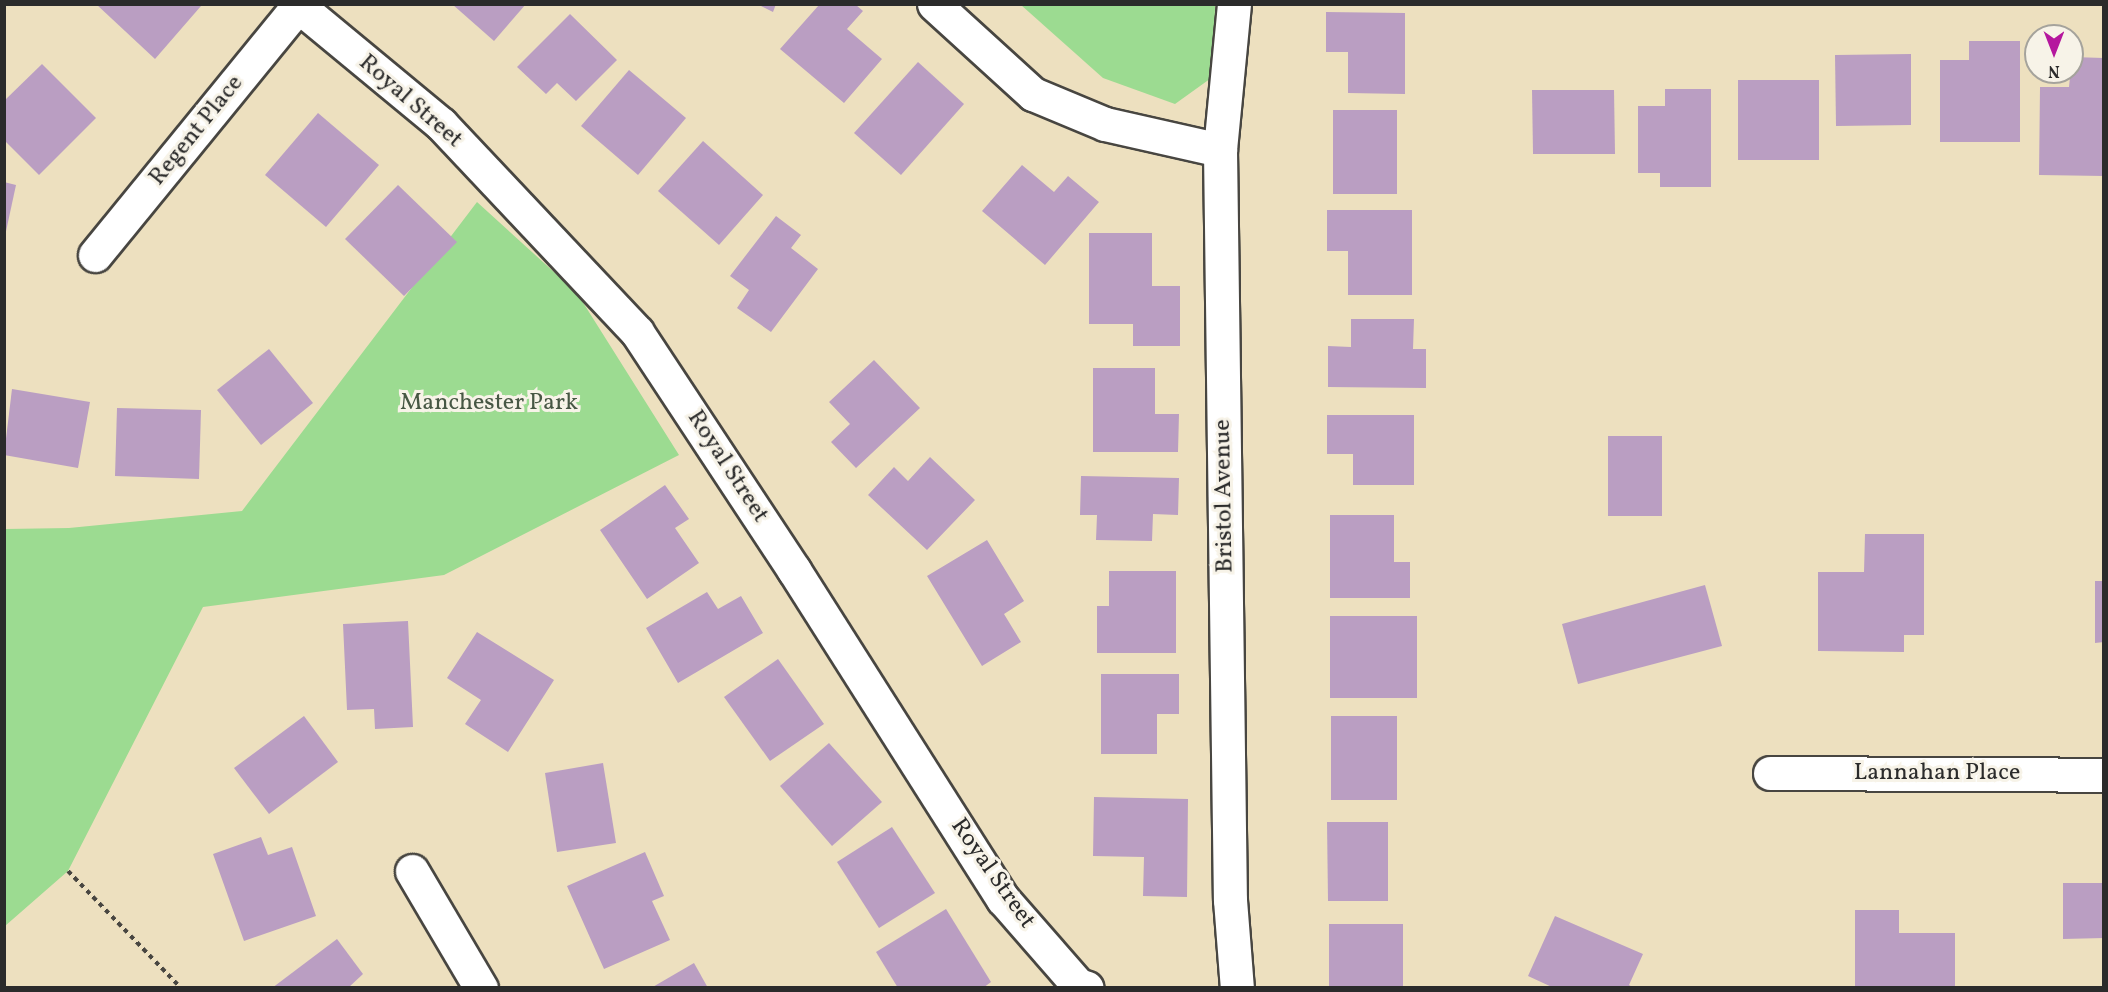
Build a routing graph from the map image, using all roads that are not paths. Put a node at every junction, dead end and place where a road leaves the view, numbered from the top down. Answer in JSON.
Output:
{"nodes":[{"id":1,"x":934,"y":4,"type":"edge"},
{"id":2,"x":1234,"y":4,"type":"edge"},
{"id":3,"x":297,"y":5,"type":"edge"},
{"id":4,"x":1220,"y":150,"type":"junction"},
{"id":5,"x":95,"y":255,"type":"dead end"},
{"id":6,"x":1770,"y":773,"type":"dead end"},
{"id":7,"x":2103,"y":775,"type":"edge"},
{"id":8,"x":412,"y":871,"type":"dead end"},
{"id":9,"x":481,"y":987,"type":"edge"},
{"id":10,"x":1087,"y":987,"type":"edge"},
{"id":11,"x":1238,"y":987,"type":"edge"}],
"edges":[{"from":1,"to":4,"type":"street"},
{"from":2,"to":4,"type":"street","name":"Bristol Avenue"},
{"from":3,"to":5,"type":"street","name":"Regent Place"},
{"from":3,"to":10,"type":"street","name":"Royal Street"},
{"from":4,"to":11,"type":"street","name":"Bristol Avenue"},
{"from":6,"to":7,"type":"street","name":"Lannahan Place"},
{"from":8,"to":9,"type":"street"}]}
